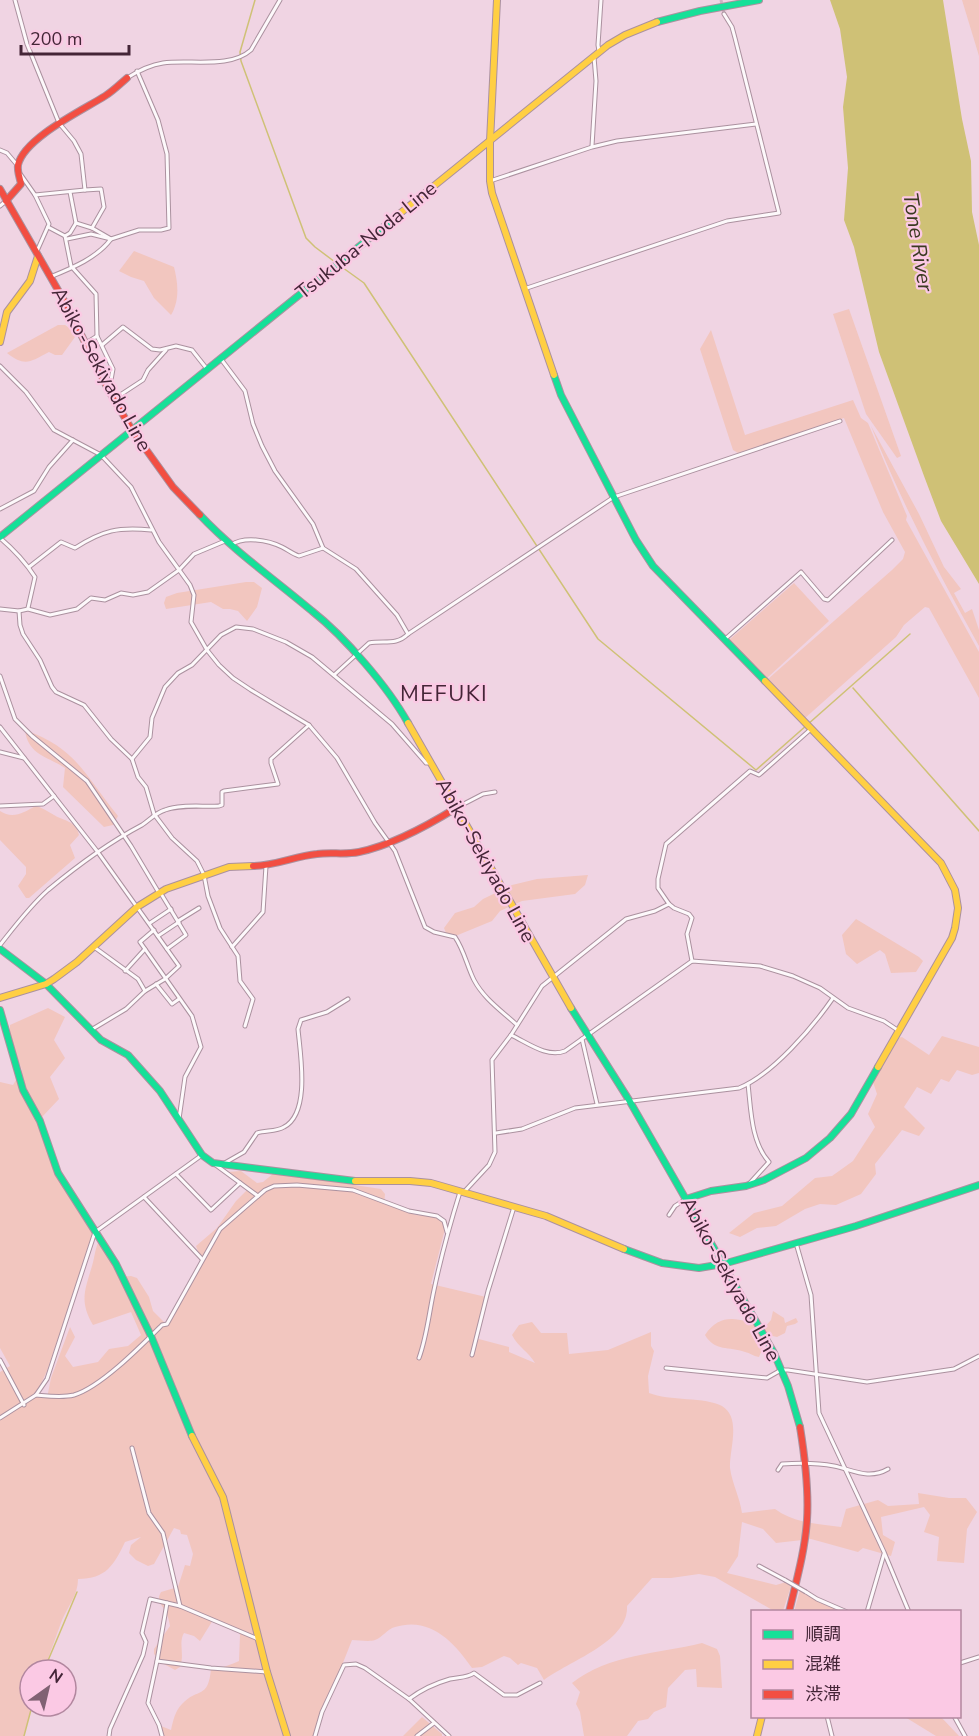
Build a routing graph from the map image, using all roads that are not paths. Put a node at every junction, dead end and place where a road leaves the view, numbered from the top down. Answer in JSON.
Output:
{"nodes":[{"id":1,"x":15,"y":0,"type":"edge"},
{"id":2,"x":280,"y":0,"type":"edge"},
{"id":3,"x":497,"y":0,"type":"edge"},
{"id":4,"x":601,"y":0,"type":"edge"},
{"id":5,"x":757,"y":1,"type":"edge"},
{"id":6,"x":724,"y":14,"type":"tunnel mouth"},
{"id":7,"x":596,"y":53,"type":"junction"},
{"id":8,"x":137,"y":71,"type":"junction"},
{"id":9,"x":127,"y":78,"type":"joint"},
{"id":10,"x":59,"y":123,"type":"junction"},
{"id":11,"x":756,"y":124,"type":"junction"},
{"id":12,"x":490,"y":141,"type":"junction"},
{"id":13,"x":592,"y":147,"type":"junction"},
{"id":14,"x":0,"y":150,"type":"edge"},
{"id":15,"x":18,"y":166,"type":"junction"},
{"id":16,"x":20,"y":174,"type":"junction"},
{"id":17,"x":490,"y":181,"type":"junction"},
{"id":18,"x":0,"y":189,"type":"edge"},
{"id":19,"x":85,"y":190,"type":"junction"},
{"id":20,"x":70,"y":192,"type":"junction"},
{"id":21,"x":35,"y":195,"type":"junction"},
{"id":22,"x":6,"y":201,"type":"junction"},
{"id":23,"x":0,"y":206,"type":"edge"},
{"id":24,"x":76,"y":223,"type":"junction"},
{"id":25,"x":48,"y":227,"type":"junction"},
{"id":26,"x":92,"y":228,"type":"junction"},
{"id":27,"x":66,"y":237,"type":"junction"},
{"id":28,"x":111,"y":239,"type":"junction"},
{"id":29,"x":37,"y":254,"type":"junction"},
{"id":30,"x":73,"y":268,"type":"junction"},
{"id":31,"x":50,"y":277,"type":"junction"},
{"id":32,"x":524,"y":289,"type":"junction"},
{"id":33,"x":97,"y":336,"type":"junction"},
{"id":34,"x":0,"y":342,"type":"edge"},
{"id":35,"x":86,"y":343,"type":"junction"},
{"id":36,"x":102,"y":345,"type":"junction"},
{"id":37,"x":166,"y":348,"type":"junction"},
{"id":38,"x":220,"y":358,"type":"junction"},
{"id":39,"x":0,"y":366,"type":"edge"},
{"id":40,"x":207,"y":369,"type":"junction"},
{"id":41,"x":110,"y":391,"type":"junction"},
{"id":42,"x":114,"y":399,"type":"junction"},
{"id":43,"x":840,"y":421,"type":"dead end"},
{"id":44,"x":132,"y":430,"type":"junction"},
{"id":45,"x":73,"y":440,"type":"junction"},
{"id":46,"x":101,"y":455,"type":"junction"},
{"id":47,"x":614,"y":497,"type":"junction"},
{"id":48,"x":0,"y":509,"type":"edge"},
{"id":49,"x":151,"y":530,"type":"junction"},
{"id":50,"x":0,"y":537,"type":"edge"},
{"id":51,"x":892,"y":540,"type":"dead end"},
{"id":52,"x":225,"y":541,"type":"junction"},
{"id":53,"x":231,"y":546,"type":"junction"},
{"id":54,"x":323,"y":548,"type":"junction"},
{"id":55,"x":29,"y":567,"type":"junction"},
{"id":56,"x":179,"y":570,"type":"junction"},
{"id":57,"x":0,"y":609,"type":"edge"},
{"id":58,"x":28,"y":609,"type":"junction"},
{"id":59,"x":19,"y":611,"type":"junction"},
{"id":60,"x":408,"y":634,"type":"junction"},
{"id":61,"x":724,"y":640,"type":"junction"},
{"id":62,"x":207,"y":650,"type":"junction"},
{"id":63,"x":355,"y":653,"type":"junction"},
{"id":64,"x":334,"y":675,"type":"junction"},
{"id":65,"x":0,"y":676,"type":"edge"},
{"id":66,"x":309,"y":725,"type":"junction"},
{"id":67,"x":808,"y":727,"type":"junction"},
{"id":68,"x":1,"y":731,"type":"edge"},
{"id":69,"x":0,"y":752,"type":"edge"},
{"id":70,"x":25,"y":759,"type":"junction"},
{"id":71,"x":132,"y":759,"type":"junction"},
{"id":72,"x":432,"y":763,"type":"junction"},
{"id":73,"x":495,"y":792,"type":"dead end"},
{"id":74,"x":54,"y":796,"type":"junction"},
{"id":75,"x":0,"y":806,"type":"edge"},
{"id":76,"x":456,"y":808,"type":"junction"},
{"id":77,"x":154,"y":814,"type":"junction"},
{"id":78,"x":123,"y":834,"type":"junction"},
{"id":79,"x":389,"y":842,"type":"junction"},
{"id":80,"x":97,"y":851,"type":"junction"},
{"id":81,"x":266,"y":866,"type":"junction"},
{"id":82,"x":204,"y":875,"type":"junction"},
{"id":83,"x":160,"y":892,"type":"junction"},
{"id":84,"x":669,"y":904,"type":"junction"},
{"id":85,"x":137,"y":907,"type":"junction"},
{"id":86,"x":199,"y":908,"type":"dead end"},
{"id":87,"x":171,"y":909,"type":"junction"},
{"id":88,"x":178,"y":922,"type":"junction"},
{"id":89,"x":149,"y":923,"type":"junction"},
{"id":90,"x":154,"y":930,"type":"junction"},
{"id":91,"x":158,"y":936,"type":"junction"},
{"id":92,"x":94,"y":946,"type":"junction"},
{"id":93,"x":0,"y":947,"type":"edge"},
{"id":94,"x":232,"y":947,"type":"junction"},
{"id":95,"x":145,"y":949,"type":"junction"},
{"id":96,"x":167,"y":949,"type":"junction"},
{"id":97,"x":692,"y":961,"type":"junction"},
{"id":98,"x":125,"y":970,"type":"junction"},
{"id":99,"x":552,"y":977,"type":"junction"},
{"id":100,"x":165,"y":979,"type":"junction"},
{"id":101,"x":46,"y":984,"type":"junction"},
{"id":102,"x":156,"y":984,"type":"junction"},
{"id":103,"x":145,"y":991,"type":"junction"},
{"id":104,"x":0,"y":998,"type":"edge"},
{"id":105,"x":180,"y":998,"type":"junction"},
{"id":106,"x":833,"y":998,"type":"junction"},
{"id":107,"x":348,"y":999,"type":"dead end"},
{"id":108,"x":0,"y":1010,"type":"edge"},
{"id":109,"x":517,"y":1025,"type":"junction"},
{"id":110,"x":245,"y":1026,"type":"dead end"},
{"id":111,"x":91,"y":1030,"type":"junction"},
{"id":112,"x":899,"y":1031,"type":"junction"},
{"id":113,"x":588,"y":1034,"type":"junction"},
{"id":114,"x":511,"y":1035,"type":"junction"},
{"id":115,"x":582,"y":1039,"type":"junction"},
{"id":116,"x":748,"y":1084,"type":"junction"},
{"id":117,"x":629,"y":1100,"type":"junction"},
{"id":118,"x":597,"y":1104,"type":"junction"},
{"id":119,"x":179,"y":1119,"type":"junction"},
{"id":120,"x":496,"y":1133,"type":"junction"},
{"id":121,"x":202,"y":1155,"type":"junction"},
{"id":122,"x":217,"y":1164,"type":"junction"},
{"id":123,"x":176,"y":1174,"type":"junction"},
{"id":124,"x":240,"y":1183,"type":"junction"},
{"id":125,"x":979,"y":1185,"type":"edge"},
{"id":126,"x":747,"y":1186,"type":"junction"},
{"id":127,"x":462,"y":1192,"type":"junction"},
{"id":128,"x":258,"y":1196,"type":"junction"},
{"id":129,"x":144,"y":1197,"type":"junction"},
{"id":130,"x":686,"y":1199,"type":"junction"},
{"id":131,"x":514,"y":1206,"type":"junction"},
{"id":132,"x":669,"y":1215,"type":"dead end"},
{"id":133,"x":95,"y":1232,"type":"junction"},
{"id":134,"x":447,"y":1232,"type":"junction"},
{"id":135,"x":796,"y":1243,"type":"junction"},
{"id":136,"x":202,"y":1258,"type":"junction"},
{"id":137,"x":723,"y":1264,"type":"junction"},
{"id":138,"x":151,"y":1336,"type":"junction"},
{"id":139,"x":472,"y":1355,"type":"dead end"},
{"id":140,"x":979,"y":1356,"type":"edge"},
{"id":141,"x":419,"y":1358,"type":"dead end"},
{"id":142,"x":0,"y":1360,"type":"edge"},
{"id":143,"x":666,"y":1368,"type":"dead end"},
{"id":144,"x":782,"y":1370,"type":"junction"},
{"id":145,"x":815,"y":1374,"type":"junction"},
{"id":146,"x":36,"y":1395,"type":"junction"},
{"id":147,"x":24,"y":1405,"type":"junction"},
{"id":148,"x":0,"y":1418,"type":"edge"},
{"id":149,"x":132,"y":1448,"type":"dead end"},
{"id":150,"x":806,"y":1465,"type":"junction"},
{"id":151,"x":888,"y":1469,"type":"dead end"},
{"id":152,"x":778,"y":1470,"type":"dead end"},
{"id":153,"x":846,"y":1470,"type":"junction"},
{"id":154,"x":885,"y":1552,"type":"junction"},
{"id":155,"x":759,"y":1566,"type":"dead end"},
{"id":156,"x":166,"y":1603,"type":"junction"},
{"id":157,"x":180,"y":1606,"type":"junction"},
{"id":158,"x":789,"y":1610,"type":"edge"},
{"id":159,"x":844,"y":1610,"type":"edge"},
{"id":160,"x":867,"y":1610,"type":"edge"},
{"id":161,"x":909,"y":1610,"type":"edge"},
{"id":162,"x":260,"y":1639,"type":"junction"},
{"id":163,"x":979,"y":1657,"type":"edge"},
{"id":164,"x":157,"y":1661,"type":"junction"},
{"id":165,"x":961,"y":1663,"type":"edge"},
{"id":166,"x":267,"y":1672,"type":"junction"},
{"id":167,"x":540,"y":1683,"type":"dead end"},
{"id":168,"x":409,"y":1699,"type":"junction"},
{"id":169,"x":762,"y":1718,"type":"edge"},
{"id":170,"x":828,"y":1718,"type":"edge"},
{"id":171,"x":955,"y":1718,"type":"edge"},
{"id":172,"x":434,"y":1723,"type":"junction"},
{"id":173,"x":109,"y":1736,"type":"edge"},
{"id":174,"x":162,"y":1736,"type":"edge"},
{"id":175,"x":287,"y":1736,"type":"edge"},
{"id":176,"x":315,"y":1736,"type":"edge"},
{"id":177,"x":417,"y":1736,"type":"edge"},
{"id":178,"x":449,"y":1736,"type":"edge"},
{"id":179,"x":757,"y":1736,"type":"edge"},
{"id":180,"x":832,"y":1736,"type":"edge"},
{"id":181,"x":965,"y":1736,"type":"edge"}],
"edges":[{"from":1,"to":10,"type":"street"},
{"from":2,"to":8,"type":"street"},
{"from":3,"to":12,"type":"street"},
{"from":4,"to":7,"type":"street"},
{"from":5,"to":7,"type":"street","name":"Tsukuba-Noda Line"},
{"from":6,"to":11,"type":"street"},
{"from":7,"to":12,"type":"street","name":"Tsukuba-Noda Line"},
{"from":7,"to":13,"type":"street"},
{"from":8,"to":9,"type":"street"},
{"from":8,"to":28,"type":"street"},
{"from":9,"to":10,"type":"street"},
{"from":10,"to":15,"type":"street"},
{"from":10,"to":19,"type":"street"},
{"from":11,"to":13,"type":"street"},
{"from":11,"to":32,"type":"street"},
{"from":12,"to":17,"type":"street"},
{"from":12,"to":38,"type":"street","name":"Tsukuba-Noda Line"},
{"from":13,"to":17,"type":"street"},
{"from":14,"to":15,"type":"street"},
{"from":15,"to":16,"type":"street"},
{"from":16,"to":21,"type":"street"},
{"from":16,"to":22,"type":"street"},
{"from":17,"to":32,"type":"street"},
{"from":18,"to":22,"type":"street","name":"Abiko-Sekiyado Line"},
{"from":19,"to":20,"type":"street"},
{"from":19,"to":26,"type":"street"},
{"from":20,"to":21,"type":"street"},
{"from":20,"to":24,"type":"street"},
{"from":21,"to":25,"type":"street"},
{"from":22,"to":23,"type":"street"},
{"from":22,"to":29,"type":"street","name":"Abiko-Sekiyado Line"},
{"from":24,"to":26,"type":"street"},
{"from":24,"to":27,"type":"street"},
{"from":25,"to":27,"type":"street"},
{"from":25,"to":29,"type":"street"},
{"from":26,"to":28,"type":"street"},
{"from":27,"to":28,"type":"street"},
{"from":27,"to":30,"type":"street"},
{"from":28,"to":30,"type":"street"},
{"from":29,"to":31,"type":"street","name":"Abiko-Sekiyado Line"},
{"from":29,"to":34,"type":"street"},
{"from":30,"to":31,"type":"street"},
{"from":30,"to":33,"type":"street"},
{"from":31,"to":35,"type":"street","name":"Abiko-Sekiyado Line"},
{"from":32,"to":47,"type":"street"},
{"from":33,"to":35,"type":"street"},
{"from":33,"to":36,"type":"street"},
{"from":35,"to":41,"type":"street","name":"Abiko-Sekiyado Line"},
{"from":36,"to":37,"type":"street"},
{"from":36,"to":41,"type":"street"},
{"from":37,"to":40,"type":"street"},
{"from":37,"to":42,"type":"street"},
{"from":38,"to":40,"type":"street","name":"Tsukuba-Noda Line"},
{"from":38,"to":54,"type":"street"},
{"from":39,"to":45,"type":"street"},
{"from":40,"to":44,"type":"street","name":"Tsukuba-Noda Line"},
{"from":41,"to":42,"type":"street","name":"Abiko-Sekiyado Line"},
{"from":42,"to":44,"type":"street","name":"Abiko-Sekiyado Line"},
{"from":43,"to":47,"type":"street"},
{"from":44,"to":46,"type":"street","name":"Tsukuba-Noda Line"},
{"from":44,"to":52,"type":"street","name":"Abiko-Sekiyado Line"},
{"from":45,"to":46,"type":"street"},
{"from":45,"to":48,"type":"street"},
{"from":46,"to":49,"type":"street"},
{"from":46,"to":50,"type":"street","name":"Tsukuba-Noda Line"},
{"from":47,"to":60,"type":"street"},
{"from":47,"to":61,"type":"street"},
{"from":49,"to":55,"type":"street"},
{"from":49,"to":56,"type":"street"},
{"from":50,"to":55,"type":"street"},
{"from":51,"to":61,"type":"street"},
{"from":52,"to":53,"type":"street","name":"Abiko-Sekiyado Line"},
{"from":52,"to":56,"type":"street"},
{"from":53,"to":54,"type":"street"},
{"from":53,"to":63,"type":"street","name":"Abiko-Sekiyado Line"},
{"from":54,"to":60,"type":"street"},
{"from":55,"to":58,"type":"street"},
{"from":56,"to":58,"type":"street"},
{"from":56,"to":62,"type":"street"},
{"from":57,"to":59,"type":"street"},
{"from":58,"to":59,"type":"street"},
{"from":59,"to":71,"type":"street"},
{"from":60,"to":63,"type":"street"},
{"from":61,"to":67,"type":"street"},
{"from":62,"to":64,"type":"street"},
{"from":62,"to":66,"type":"street"},
{"from":62,"to":71,"type":"street"},
{"from":63,"to":64,"type":"street"},
{"from":63,"to":72,"type":"street","name":"Abiko-Sekiyado Line"},
{"from":64,"to":72,"type":"street"},
{"from":65,"to":78,"type":"street"},
{"from":66,"to":77,"type":"street"},
{"from":66,"to":79,"type":"street"},
{"from":67,"to":84,"type":"street"},
{"from":67,"to":112,"type":"street"},
{"from":68,"to":70,"type":"street"},
{"from":69,"to":70,"type":"street"},
{"from":70,"to":74,"type":"street"},
{"from":71,"to":77,"type":"street"},
{"from":72,"to":76,"type":"street","name":"Abiko-Sekiyado Line"},
{"from":73,"to":76,"type":"street"},
{"from":74,"to":75,"type":"street"},
{"from":74,"to":80,"type":"street"},
{"from":76,"to":79,"type":"street"},
{"from":76,"to":99,"type":"street","name":"Abiko-Sekiyado Line"},
{"from":77,"to":78,"type":"street"},
{"from":77,"to":82,"type":"street"},
{"from":78,"to":80,"type":"street"},
{"from":78,"to":83,"type":"street"},
{"from":79,"to":81,"type":"street"},
{"from":79,"to":109,"type":"street"},
{"from":80,"to":85,"type":"street"},
{"from":80,"to":93,"type":"street"},
{"from":81,"to":82,"type":"street"},
{"from":81,"to":94,"type":"street"},
{"from":82,"to":83,"type":"street"},
{"from":82,"to":94,"type":"street"},
{"from":83,"to":85,"type":"street"},
{"from":83,"to":87,"type":"street"},
{"from":84,"to":97,"type":"street"},
{"from":84,"to":99,"type":"street"},
{"from":85,"to":89,"type":"street"},
{"from":85,"to":92,"type":"street"},
{"from":86,"to":88,"type":"street"},
{"from":87,"to":88,"type":"street"},
{"from":87,"to":89,"type":"street"},
{"from":88,"to":91,"type":"street"},
{"from":88,"to":96,"type":"street"},
{"from":89,"to":90,"type":"street"},
{"from":90,"to":91,"type":"street"},
{"from":90,"to":95,"type":"street"},
{"from":91,"to":96,"type":"street"},
{"from":92,"to":98,"type":"street"},
{"from":92,"to":101,"type":"street"},
{"from":93,"to":101,"type":"street"},
{"from":94,"to":110,"type":"street"},
{"from":95,"to":98,"type":"street"},
{"from":95,"to":100,"type":"street"},
{"from":96,"to":100,"type":"street"},
{"from":97,"to":106,"type":"street"},
{"from":97,"to":113,"type":"street"},
{"from":98,"to":103,"type":"street"},
{"from":99,"to":109,"type":"street"},
{"from":99,"to":113,"type":"street","name":"Abiko-Sekiyado Line"},
{"from":100,"to":102,"type":"street"},
{"from":100,"to":105,"type":"street"},
{"from":101,"to":104,"type":"street"},
{"from":101,"to":111,"type":"street"},
{"from":102,"to":103,"type":"street"},
{"from":102,"to":105,"type":"street"},
{"from":103,"to":111,"type":"street"},
{"from":105,"to":119,"type":"street"},
{"from":106,"to":112,"type":"street"},
{"from":106,"to":116,"type":"street"},
{"from":107,"to":122,"type":"street"},
{"from":108,"to":133,"type":"street"},
{"from":109,"to":114,"type":"street"},
{"from":111,"to":119,"type":"street"},
{"from":112,"to":126,"type":"street"},
{"from":113,"to":115,"type":"street"},
{"from":113,"to":117,"type":"street","name":"Abiko-Sekiyado Line"},
{"from":114,"to":115,"type":"street"},
{"from":114,"to":120,"type":"street"},
{"from":115,"to":118,"type":"street"},
{"from":116,"to":117,"type":"street"},
{"from":116,"to":126,"type":"street"},
{"from":117,"to":118,"type":"street"},
{"from":117,"to":130,"type":"street","name":"Abiko-Sekiyado Line"},
{"from":118,"to":120,"type":"street"},
{"from":119,"to":121,"type":"street"},
{"from":120,"to":127,"type":"street"},
{"from":121,"to":122,"type":"street"},
{"from":121,"to":123,"type":"street"},
{"from":122,"to":124,"type":"street"},
{"from":122,"to":127,"type":"street"},
{"from":123,"to":124,"type":"street"},
{"from":123,"to":129,"type":"street"},
{"from":124,"to":128,"type":"street"},
{"from":125,"to":135,"type":"street"},
{"from":126,"to":130,"type":"street"},
{"from":127,"to":131,"type":"street"},
{"from":127,"to":134,"type":"street"},
{"from":128,"to":134,"type":"street"},
{"from":128,"to":136,"type":"street"},
{"from":129,"to":133,"type":"street"},
{"from":129,"to":136,"type":"street"},
{"from":130,"to":132,"type":"street"},
{"from":130,"to":137,"type":"street","name":"Abiko-Sekiyado Line"},
{"from":131,"to":137,"type":"street"},
{"from":131,"to":139,"type":"street"},
{"from":133,"to":138,"type":"street"},
{"from":133,"to":146,"type":"street"},
{"from":134,"to":141,"type":"street"},
{"from":135,"to":137,"type":"street"},
{"from":135,"to":145,"type":"street"},
{"from":136,"to":138,"type":"street"},
{"from":137,"to":144,"type":"street","name":"Abiko-Sekiyado Line"},
{"from":138,"to":146,"type":"street"},
{"from":138,"to":162,"type":"street"},
{"from":140,"to":145,"type":"street"},
{"from":142,"to":147,"type":"street"},
{"from":143,"to":144,"type":"street"},
{"from":144,"to":145,"type":"street"},
{"from":144,"to":150,"type":"street","name":"Abiko-Sekiyado Line"},
{"from":145,"to":153,"type":"street"},
{"from":146,"to":147,"type":"street"},
{"from":147,"to":148,"type":"street"},
{"from":149,"to":157,"type":"street"},
{"from":150,"to":152,"type":"street"},
{"from":150,"to":153,"type":"street"},
{"from":150,"to":158,"type":"street","name":"Abiko-Sekiyado Line"},
{"from":151,"to":153,"type":"street"},
{"from":153,"to":154,"type":"street"},
{"from":154,"to":160,"type":"street"},
{"from":154,"to":161,"type":"street"},
{"from":155,"to":159,"type":"street","bridge":true},
{"from":156,"to":157,"type":"street"},
{"from":156,"to":164,"type":"street"},
{"from":156,"to":173,"type":"street"},
{"from":157,"to":162,"type":"street"},
{"from":162,"to":166,"type":"street"},
{"from":163,"to":165,"type":"street"},
{"from":164,"to":166,"type":"street"},
{"from":164,"to":174,"type":"street"},
{"from":166,"to":175,"type":"street"},
{"from":167,"to":168,"type":"street"},
{"from":168,"to":172,"type":"street"},
{"from":168,"to":176,"type":"street"},
{"from":169,"to":179,"type":"street"},
{"from":170,"to":180,"type":"street"},
{"from":171,"to":181,"type":"street"},
{"from":172,"to":177,"type":"street"},
{"from":172,"to":178,"type":"street"}]}
